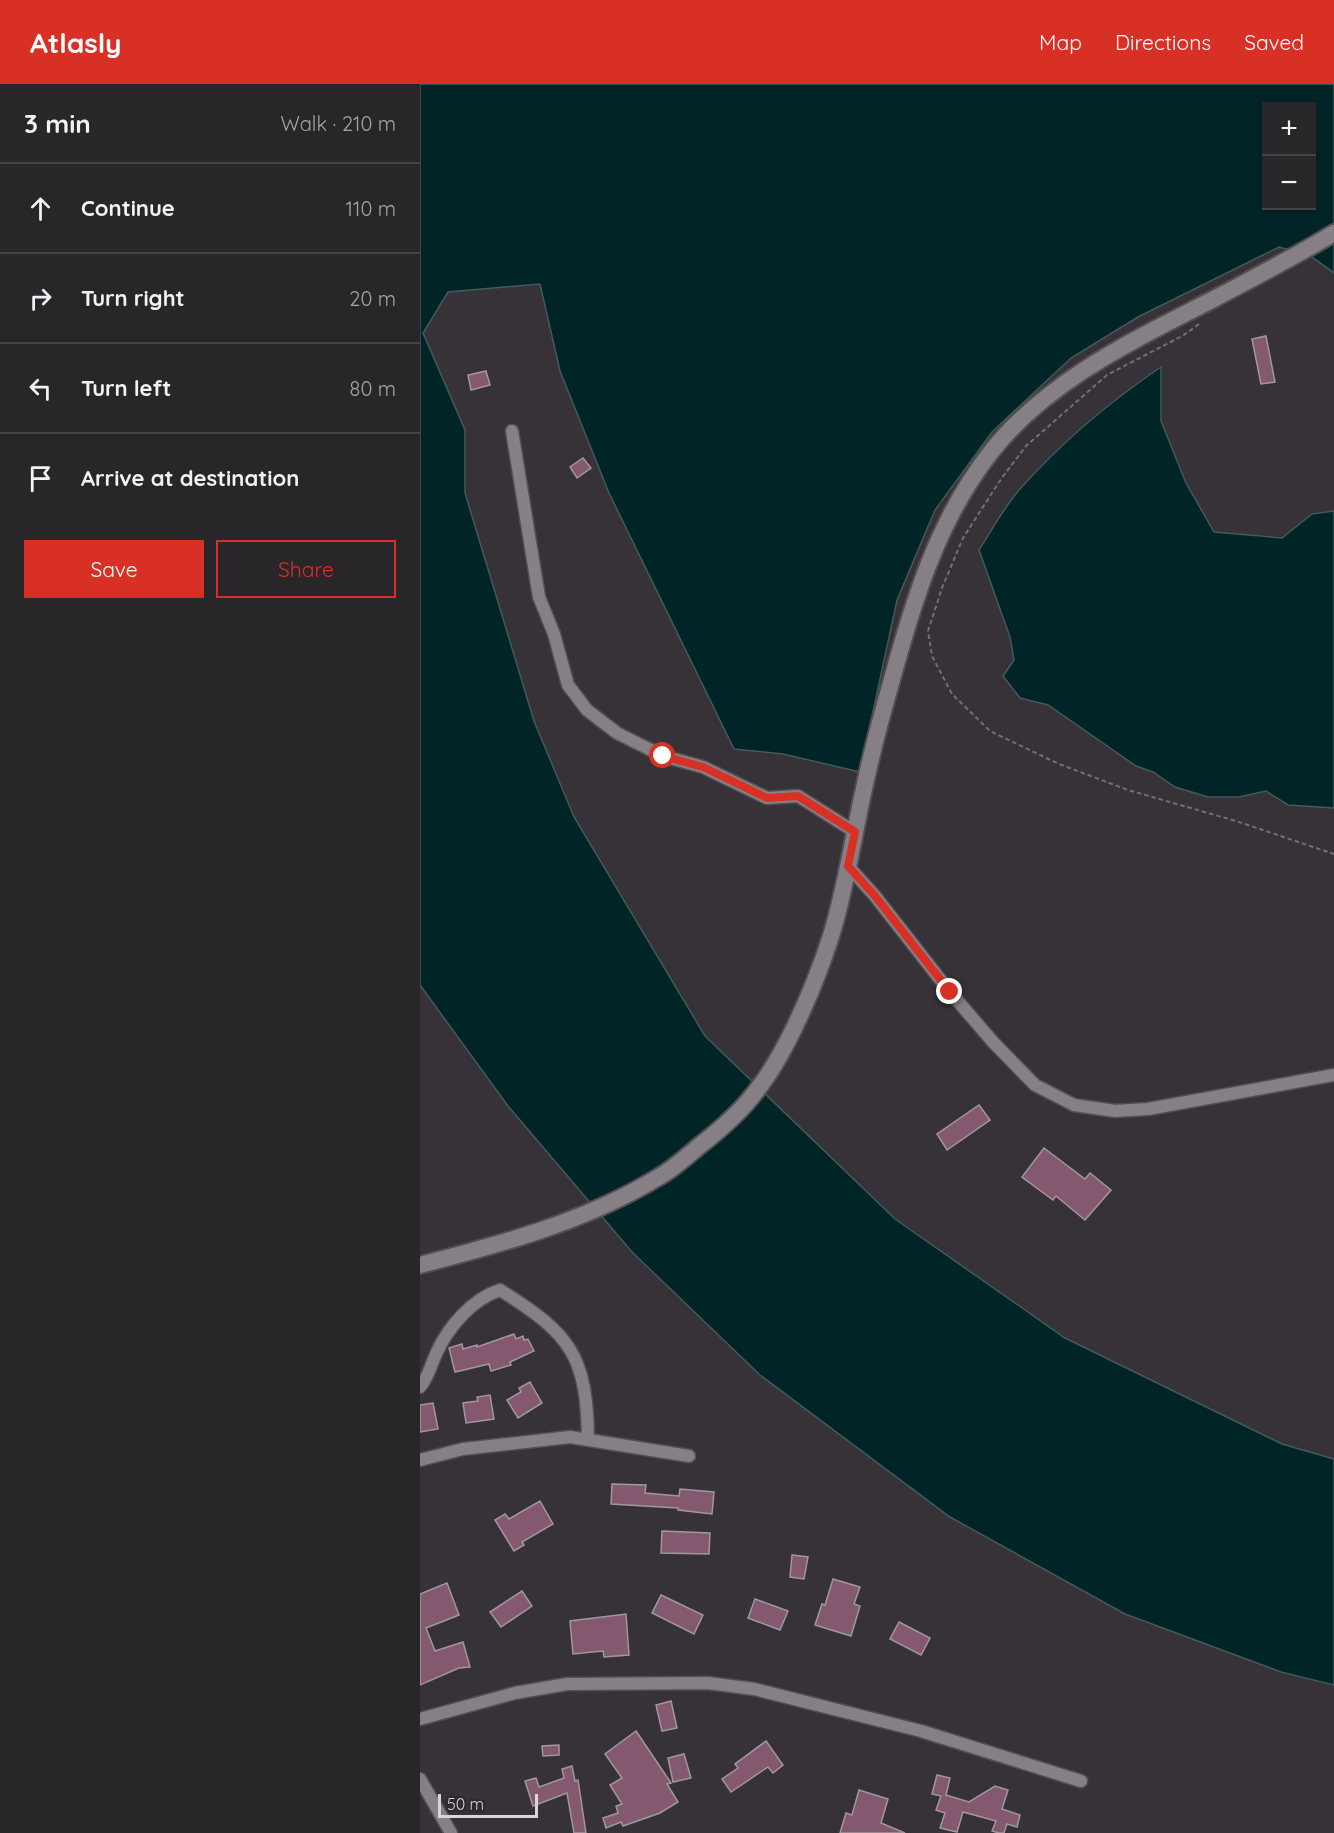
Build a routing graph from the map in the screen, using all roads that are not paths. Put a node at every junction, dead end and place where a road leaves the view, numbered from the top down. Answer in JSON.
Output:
{"nodes":[{"id":1,"x":1334,"y":233,"type":"edge"},
{"id":2,"x":512,"y":431,"type":"dead end"},
{"id":3,"x":855,"y":832,"type":"junction"},
{"id":4,"x":848,"y":866,"type":"junction"},
{"id":5,"x":1334,"y":1075,"type":"edge"},
{"id":6,"x":420,"y":1265,"type":"edge"},
{"id":7,"x":420,"y":1387,"type":"edge"},
{"id":8,"x":588,"y":1440,"type":"junction"},
{"id":9,"x":689,"y":1455,"type":"dead end"},
{"id":10,"x":420,"y":1460,"type":"edge"},
{"id":11,"x":420,"y":1719,"type":"edge"},
{"id":12,"x":420,"y":1779,"type":"edge"},
{"id":13,"x":1081,"y":1780,"type":"dead end"},
{"id":14,"x":451,"y":1833,"type":"edge"}],
"edges":[{"from":1,"to":3,"type":"main road"},
{"from":2,"to":3,"type":"street"},
{"from":3,"to":4,"type":"main road"},
{"from":4,"to":5,"type":"street"},
{"from":4,"to":6,"type":"main road"},
{"from":7,"to":8,"type":"street"},
{"from":8,"to":9,"type":"street"},
{"from":8,"to":10,"type":"street"},
{"from":11,"to":13,"type":"street"},
{"from":12,"to":14,"type":"street"}]}
